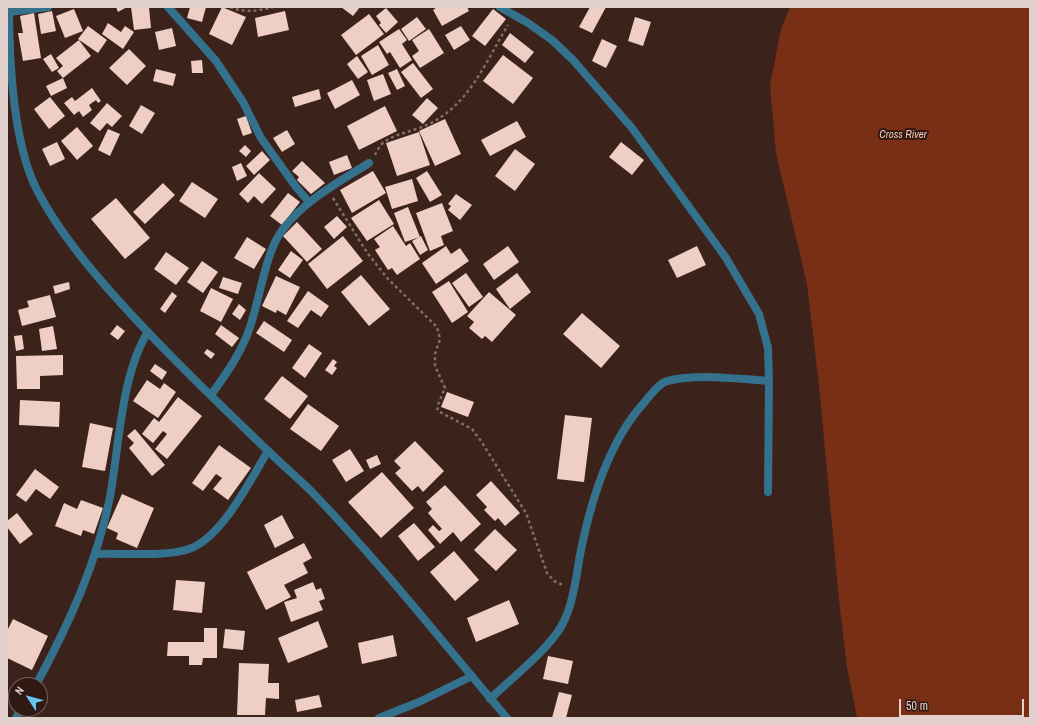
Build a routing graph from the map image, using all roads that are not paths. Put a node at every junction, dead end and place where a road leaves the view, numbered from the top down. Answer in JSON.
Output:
{"nodes":[{"id":1,"x":48,"y":7,"type":"edge"},
{"id":2,"x":168,"y":7,"type":"edge"},
{"id":3,"x":500,"y":7,"type":"edge"},
{"id":4,"x":9,"y":9,"type":"edge"},
{"id":5,"x":369,"y":163,"type":"road end"},
{"id":6,"x":309,"y":202,"type":"junction"},
{"id":7,"x":148,"y":332,"type":"junction"},
{"id":8,"x":769,"y":381,"type":"junction"},
{"id":9,"x":211,"y":395,"type":"junction"},
{"id":10,"x":268,"y":451,"type":"junction"},
{"id":11,"x":768,"y":492,"type":"dead end"},
{"id":12,"x":95,"y":554,"type":"junction"},
{"id":13,"x":472,"y":676,"type":"junction"},
{"id":14,"x":40,"y":677,"type":"edge"},
{"id":15,"x":490,"y":698,"type":"junction"},
{"id":16,"x":379,"y":718,"type":"edge"},
{"id":17,"x":507,"y":718,"type":"edge"}],
"edges":[{"from":1,"to":4,"type":"street"},
{"from":2,"to":6,"type":"street"},
{"from":3,"to":8,"type":"street"},
{"from":4,"to":7,"type":"street"},
{"from":5,"to":6,"type":"street"},
{"from":6,"to":9,"type":"street"},
{"from":7,"to":9,"type":"street"},
{"from":7,"to":12,"type":"street"},
{"from":8,"to":11,"type":"street"},
{"from":8,"to":15,"type":"street"},
{"from":9,"to":10,"type":"street"},
{"from":10,"to":12,"type":"street"},
{"from":10,"to":13,"type":"street"},
{"from":12,"to":14,"type":"street"},
{"from":13,"to":15,"type":"street"},
{"from":13,"to":16,"type":"street"},
{"from":15,"to":17,"type":"street"}]}
